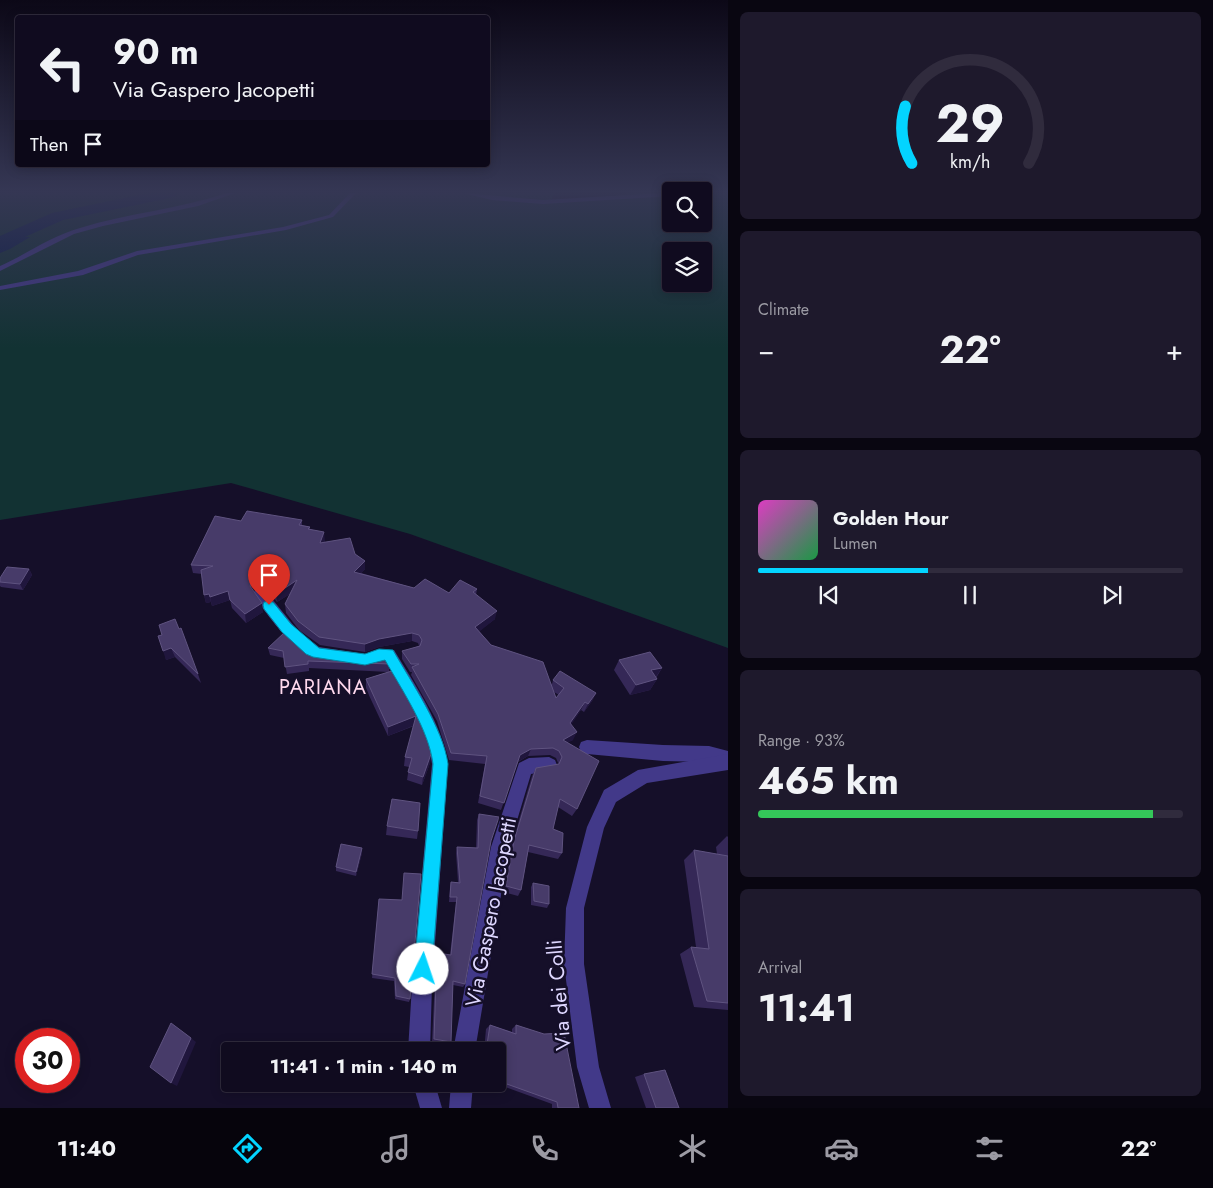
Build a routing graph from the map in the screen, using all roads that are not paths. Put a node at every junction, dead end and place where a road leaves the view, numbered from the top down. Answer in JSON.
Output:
{"nodes":[{"id":1,"x":46,"y":245,"type":"edge"},
{"id":2,"x":192,"y":245,"type":"edge"},
{"id":3,"x":0,"y":269,"type":"edge"},
{"id":4,"x":0,"y":288,"type":"edge"},
{"id":5,"x":260,"y":594,"type":"dead end"},
{"id":6,"x":587,"y":747,"type":"dead end"},
{"id":7,"x":728,"y":761,"type":"edge"},
{"id":8,"x":549,"y":765,"type":"edge"},
{"id":9,"x":419,"y":1042,"type":"edge"},
{"id":10,"x":466,"y":1042,"type":"edge"},
{"id":11,"x":426,"y":1092,"type":"edge"},
{"id":12,"x":461,"y":1092,"type":"edge"},
{"id":13,"x":431,"y":1108,"type":"edge"},
{"id":14,"x":460,"y":1108,"type":"edge"},
{"id":15,"x":600,"y":1108,"type":"edge"}],
"edges":[{"from":1,"to":3,"type":"street"},
{"from":2,"to":4,"type":"street"},
{"from":5,"to":9,"type":"street"},
{"from":6,"to":7,"type":"street","name":"Via dei Colli"},
{"from":7,"to":15,"type":"street","name":"Via dei Colli"},
{"from":8,"to":10,"type":"street","name":"Via Gaspero Jacopetti"},
{"from":11,"to":13,"type":"street"},
{"from":12,"to":14,"type":"street"}]}
